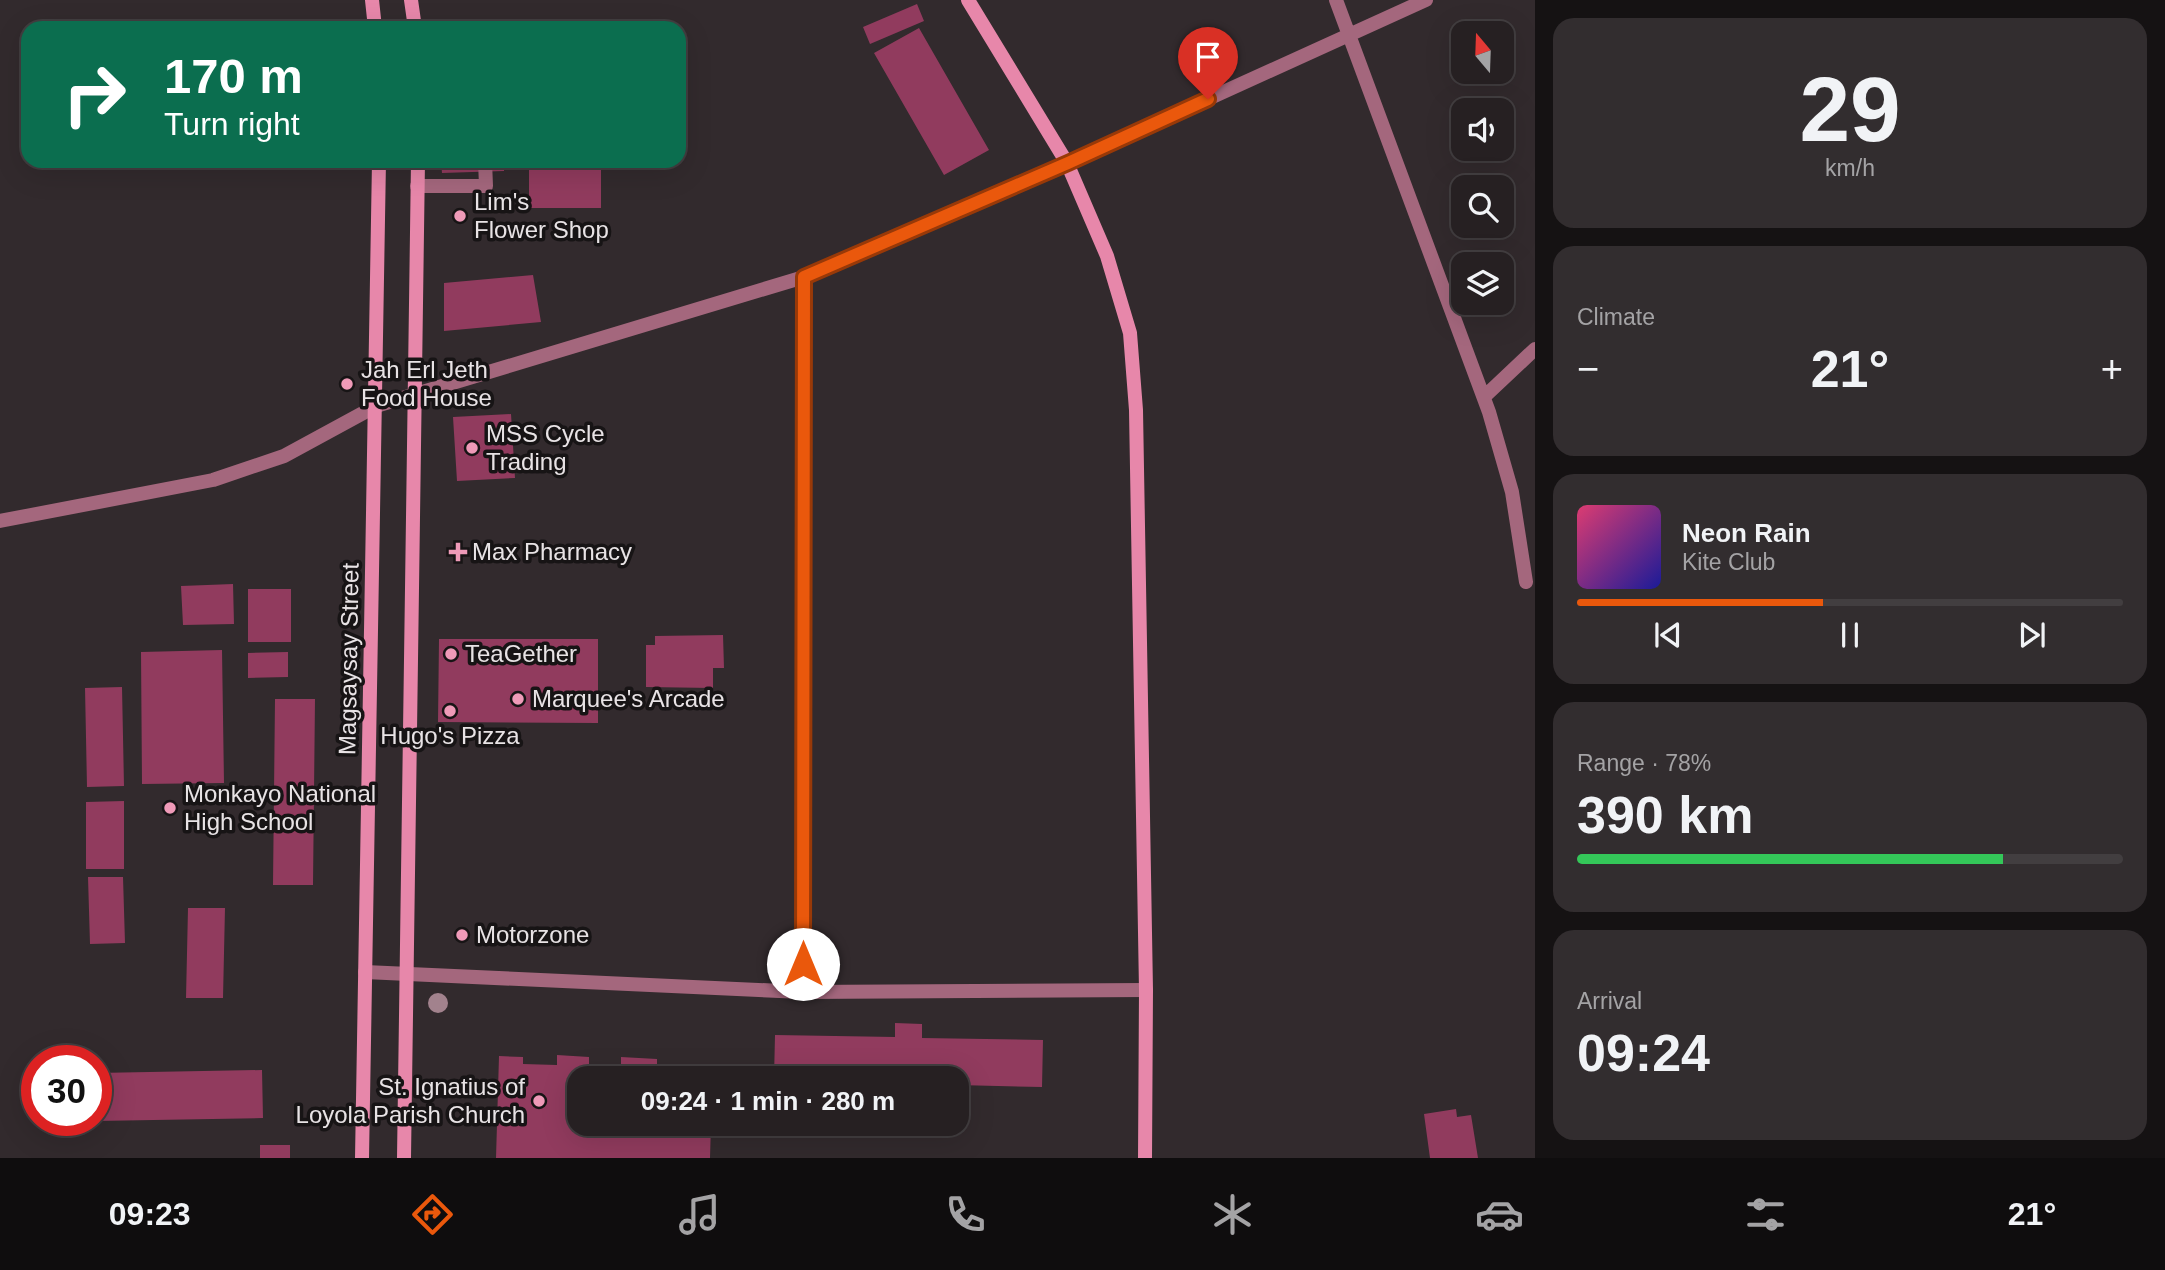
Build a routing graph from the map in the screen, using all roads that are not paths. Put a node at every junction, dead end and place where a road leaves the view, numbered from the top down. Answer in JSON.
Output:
{"nodes":[{"id":1,"x":372,"y":0,"type":"edge"},
{"id":2,"x":411,"y":0,"type":"edge"},
{"id":3,"x":968,"y":0,"type":"edge"},
{"id":4,"x":1336,"y":0,"type":"edge"},
{"id":5,"x":1426,"y":0,"type":"edge"},
{"id":6,"x":374,"y":21,"type":"edge"},
{"id":7,"x":414,"y":21,"type":"edge"},
{"id":8,"x":1349,"y":34,"type":"junction"},
{"id":9,"x":1068,"y":163,"type":"junction"},
{"id":10,"x":379,"y":168,"type":"edge"},
{"id":11,"x":418,"y":168,"type":"edge"},
{"id":12,"x":485,"y":168,"type":"edge"},
{"id":13,"x":417,"y":186,"type":"junction"},
{"id":14,"x":804,"y":277,"type":"junction"},
{"id":15,"x":1535,"y":349,"type":"edge"},
{"id":16,"x":415,"y":393,"type":"junction"},
{"id":17,"x":1484,"y":397,"type":"junction"},
{"id":18,"x":376,"y":406,"type":"junction"},
{"id":19,"x":0,"y":521,"type":"edge"},
{"id":20,"x":1526,"y":582,"type":"dead end"},
{"id":21,"x":365,"y":972,"type":"junction"},
{"id":22,"x":408,"y":974,"type":"junction"},
{"id":23,"x":1146,"y":990,"type":"junction"},
{"id":24,"x":803,"y":992,"type":"junction"},
{"id":25,"x":362,"y":1158,"type":"edge"},
{"id":26,"x":404,"y":1158,"type":"edge"},
{"id":27,"x":1145,"y":1158,"type":"edge"}],
"edges":[{"from":1,"to":6,"type":"main road"},
{"from":2,"to":7,"type":"main road"},
{"from":3,"to":9,"type":"main road"},
{"from":4,"to":8,"type":"street"},
{"from":5,"to":8,"type":"street"},
{"from":8,"to":9,"type":"street"},
{"from":8,"to":17,"type":"street"},
{"from":9,"to":14,"type":"street"},
{"from":9,"to":23,"type":"main road"},
{"from":10,"to":18,"type":"main road","name":"Magsaysay Street"},
{"from":11,"to":13,"type":"main road"},
{"from":12,"to":13,"type":"street"},
{"from":13,"to":16,"type":"main road"},
{"from":14,"to":16,"type":"street"},
{"from":14,"to":24,"type":"street"},
{"from":15,"to":17,"type":"street"},
{"from":16,"to":18,"type":"street"},
{"from":16,"to":22,"type":"main road"},
{"from":17,"to":20,"type":"street"},
{"from":18,"to":19,"type":"street"},
{"from":18,"to":21,"type":"main road","name":"Magsaysay Street"},
{"from":21,"to":22,"type":"street"},
{"from":21,"to":25,"type":"main road","name":"Magsaysay Street"},
{"from":22,"to":24,"type":"street"},
{"from":22,"to":26,"type":"main road"},
{"from":23,"to":24,"type":"street"},
{"from":23,"to":27,"type":"main road"}]}
